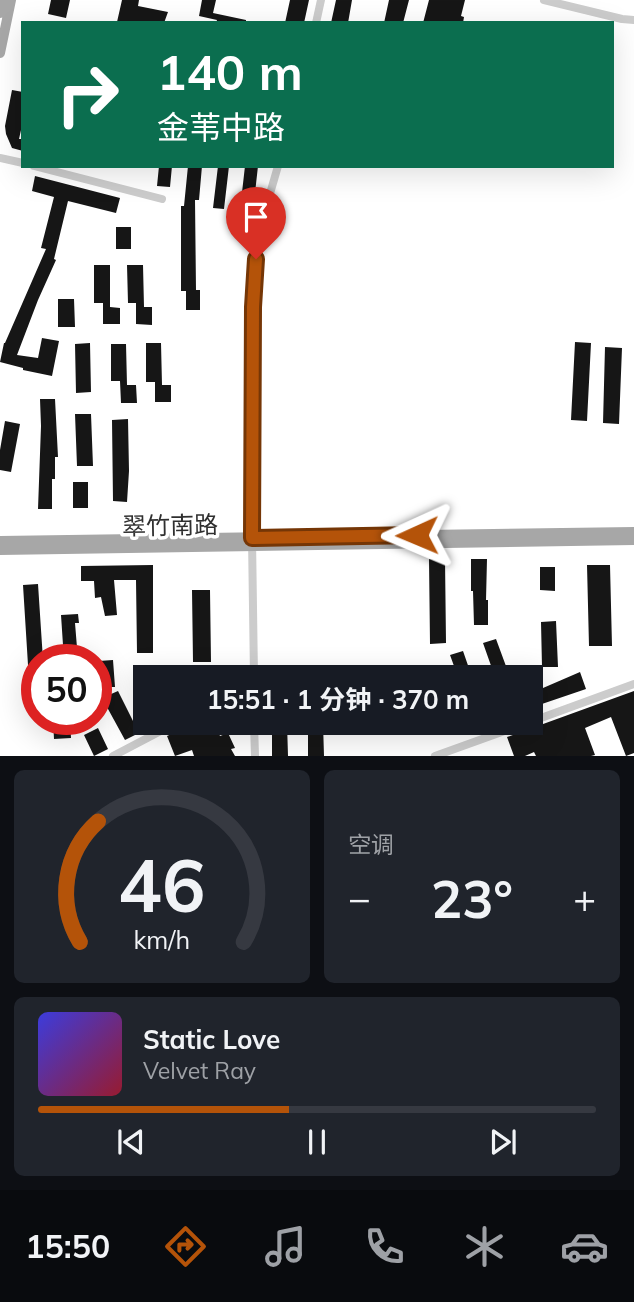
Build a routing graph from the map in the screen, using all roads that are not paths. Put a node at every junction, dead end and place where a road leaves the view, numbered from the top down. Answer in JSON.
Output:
{"nodes":[{"id":1,"x":2,"y":0,"type":"edge"},
{"id":2,"x":11,"y":0,"type":"edge"},
{"id":3,"x":321,"y":0,"type":"edge"},
{"id":4,"x":544,"y":0,"type":"edge"},
{"id":5,"x":0,"y":13,"type":"edge"},
{"id":6,"x":634,"y":20,"type":"edge"},
{"id":7,"x":316,"y":21,"type":"edge"},
{"id":8,"x":0,"y":53,"type":"edge"},
{"id":9,"x":0,"y":158,"type":"edge"},
{"id":10,"x":21,"y":163,"type":"edge"},
{"id":11,"x":42,"y":168,"type":"edge"},
{"id":12,"x":277,"y":168,"type":"edge"},
{"id":13,"x":162,"y":198,"type":"dead end"},
{"id":14,"x":634,"y":532,"type":"edge"},
{"id":15,"x":634,"y":540,"type":"edge"},
{"id":16,"x":0,"y":541,"type":"edge"},
{"id":17,"x":252,"y":542,"type":"junction"},
{"id":18,"x":0,"y":550,"type":"edge"},
{"id":19,"x":254,"y":665,"type":"edge"},
{"id":20,"x":634,"y":684,"type":"edge"},
{"id":21,"x":543,"y":717,"type":"edge"},
{"id":22,"x":153,"y":735,"type":"edge"},
{"id":23,"x":254,"y":735,"type":"edge"},
{"id":24,"x":493,"y":735,"type":"edge"},
{"id":25,"x":113,"y":756,"type":"edge"},
{"id":26,"x":254,"y":756,"type":"edge"},
{"id":27,"x":435,"y":756,"type":"edge"}],
"edges":[{"from":1,"to":5,"type":"main road"},
{"from":2,"to":8,"type":"main road"},
{"from":3,"to":7,"type":"street"},
{"from":4,"to":6,"type":"street"},
{"from":9,"to":10,"type":"street"},
{"from":11,"to":13,"type":"street"},
{"from":12,"to":17,"type":"street"},
{"from":14,"to":17,"type":"main road","name":"翠竹南路"},
{"from":15,"to":17,"type":"main road","name":"翠竹南路"},
{"from":16,"to":17,"type":"main road","name":"翠竹南路"},
{"from":17,"to":18,"type":"main road","name":"翠竹南路"},
{"from":17,"to":19,"type":"street"},
{"from":20,"to":21,"type":"street"},
{"from":22,"to":25,"type":"street"},
{"from":23,"to":26,"type":"street"},
{"from":24,"to":27,"type":"street"}]}
